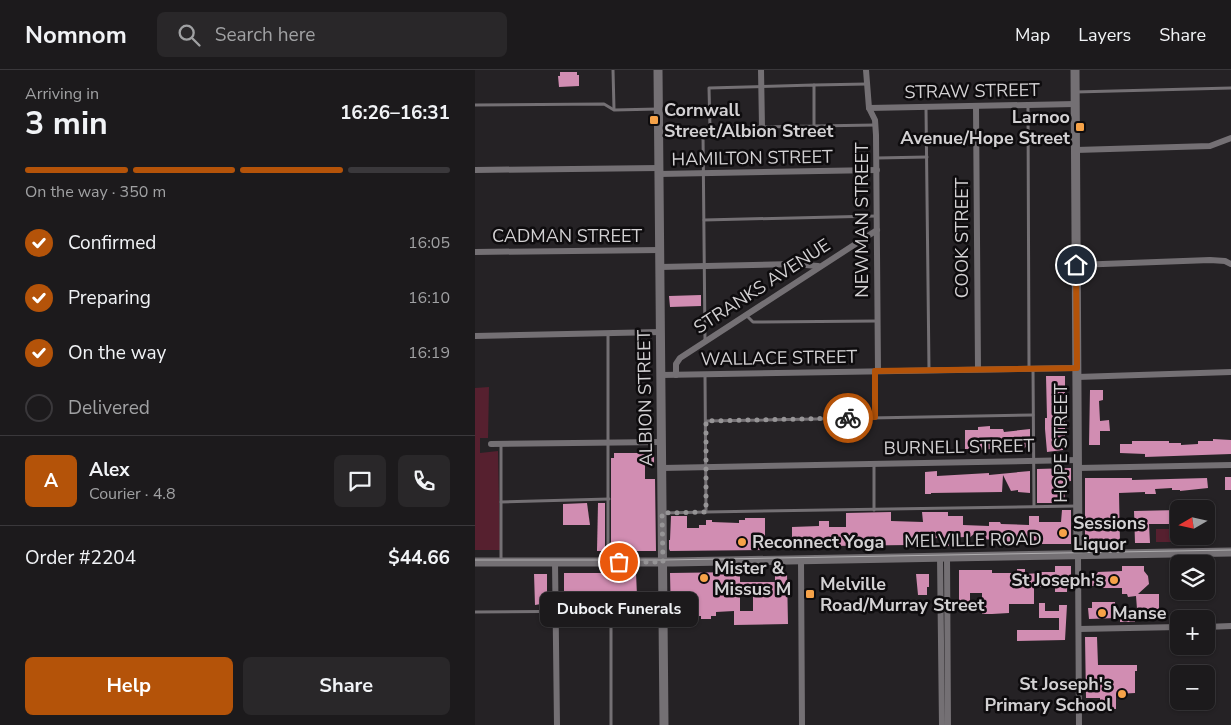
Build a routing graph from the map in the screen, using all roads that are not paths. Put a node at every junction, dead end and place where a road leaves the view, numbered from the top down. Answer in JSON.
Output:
{"nodes":[{"id":1,"x":613,"y":70,"type":"edge"},
{"id":2,"x":658,"y":70,"type":"edge"},
{"id":3,"x":761,"y":70,"type":"edge"},
{"id":4,"x":866,"y":70,"type":"edge"},
{"id":5,"x":1075,"y":70,"type":"edge"},
{"id":6,"x":867,"y":84,"type":"junction"},
{"id":7,"x":813,"y":85,"type":"junction"},
{"id":8,"x":761,"y":87,"type":"junction"},
{"id":9,"x":1231,"y":88,"type":"edge"},
{"id":10,"x":1075,"y":92,"type":"junction"},
{"id":11,"x":1075,"y":104,"type":"junction"},
{"id":12,"x":475,"y":105,"type":"edge"},
{"id":13,"x":1028,"y":105,"type":"junction"},
{"id":14,"x":976,"y":106,"type":"junction"},
{"id":15,"x":926,"y":107,"type":"junction"},
{"id":16,"x":869,"y":108,"type":"junction"},
{"id":17,"x":658,"y":109,"type":"junction"},
{"id":18,"x":613,"y":110,"type":"junction"},
{"id":19,"x":876,"y":125,"type":"junction"},
{"id":20,"x":814,"y":126,"type":"junction"},
{"id":21,"x":762,"y":127,"type":"junction"},
{"id":22,"x":710,"y":128,"type":"junction"},
{"id":23,"x":1231,"y":138,"type":"edge"},
{"id":24,"x":1075,"y":150,"type":"junction"},
{"id":25,"x":927,"y":157,"type":"junction"},
{"id":26,"x":877,"y":158,"type":"junction"},
{"id":27,"x":475,"y":170,"type":"edge"},
{"id":28,"x":877,"y":170,"type":"junction"},
{"id":29,"x":659,"y":171,"type":"junction"},
{"id":30,"x":704,"y":174,"type":"junction"},
{"id":31,"x":877,"y":216,"type":"junction"},
{"id":32,"x":704,"y":220,"type":"junction"},
{"id":33,"x":877,"y":230,"type":"junction"},
{"id":34,"x":660,"y":250,"type":"junction"},
{"id":35,"x":475,"y":252,"type":"edge"},
{"id":36,"x":1231,"y":264,"type":"edge"},
{"id":37,"x":1076,"y":265,"type":"junction"},
{"id":38,"x":660,"y":266,"type":"junction"},
{"id":39,"x":705,"y":266,"type":"junction"},
{"id":40,"x":819,"y":266,"type":"junction"},
{"id":41,"x":746,"y":314,"type":"junction"},
{"id":42,"x":877,"y":321,"type":"junction"},
{"id":43,"x":661,"y":332,"type":"junction"},
{"id":44,"x":608,"y":333,"type":"junction"},
{"id":45,"x":475,"y":336,"type":"edge"},
{"id":46,"x":705,"y":340,"type":"junction"},
{"id":47,"x":1031,"y":368,"type":"junction"},
{"id":48,"x":978,"y":369,"type":"junction"},
{"id":49,"x":929,"y":370,"type":"junction"},
{"id":50,"x":876,"y":371,"type":"junction"},
{"id":51,"x":1077,"y":372,"type":"junction"},
{"id":52,"x":1231,"y":372,"type":"edge"},
{"id":53,"x":676,"y":374,"type":"junction"},
{"id":54,"x":705,"y":374,"type":"junction"},
{"id":55,"x":661,"y":375,"type":"junction"},
{"id":56,"x":1033,"y":415,"type":"junction"},
{"id":57,"x":875,"y":417,"type":"junction"},
{"id":58,"x":706,"y":421,"type":"junction"},
{"id":59,"x":662,"y":442,"type":"junction"},
{"id":60,"x":609,"y":443,"type":"junction"},
{"id":61,"x":491,"y":444,"type":"dead end"},
{"id":62,"x":501,"y":444,"type":"junction"},
{"id":63,"x":1033,"y":460,"type":"junction"},
{"id":64,"x":874,"y":464,"type":"junction"},
{"id":65,"x":1078,"y":464,"type":"junction"},
{"id":66,"x":1231,"y":465,"type":"edge"},
{"id":67,"x":706,"y":467,"type":"junction"},
{"id":68,"x":662,"y":468,"type":"junction"},
{"id":69,"x":609,"y":499,"type":"junction"},
{"id":70,"x":501,"y":502,"type":"junction"},
{"id":71,"x":1034,"y":506,"type":"junction"},
{"id":72,"x":1078,"y":506,"type":"junction"},
{"id":73,"x":874,"y":510,"type":"junction"},
{"id":74,"x":706,"y":512,"type":"junction"},
{"id":75,"x":662,"y":513,"type":"junction"},
{"id":76,"x":1231,"y":552,"type":"edge"},
{"id":77,"x":1079,"y":555,"type":"junction"},
{"id":78,"x":943,"y":557,"type":"junction"},
{"id":79,"x":801,"y":560,"type":"junction"},
{"id":80,"x":475,"y":562,"type":"edge"},
{"id":81,"x":501,"y":562,"type":"junction"},
{"id":82,"x":555,"y":562,"type":"junction"},
{"id":83,"x":609,"y":562,"type":"junction"},
{"id":84,"x":663,"y":562,"type":"junction"},
{"id":85,"x":555,"y":611,"type":"junction"},
{"id":86,"x":475,"y":612,"type":"edge"},
{"id":87,"x":1231,"y":626,"type":"edge"},
{"id":88,"x":1170,"y":627,"type":"edge"},
{"id":89,"x":1215,"y":627,"type":"edge"},
{"id":90,"x":1079,"y":629,"type":"junction"},
{"id":91,"x":945,"y":706,"type":"junction"},
{"id":92,"x":557,"y":725,"type":"edge"},
{"id":93,"x":611,"y":725,"type":"edge"},
{"id":94,"x":664,"y":725,"type":"edge"},
{"id":95,"x":802,"y":725,"type":"edge"},
{"id":96,"x":942,"y":725,"type":"edge"},
{"id":97,"x":948,"y":725,"type":"edge"},
{"id":98,"x":1079,"y":725,"type":"edge"}],
"edges":[{"from":1,"to":18,"type":"lane"},
{"from":2,"to":17,"type":"street","name":"ALBION STREET"},
{"from":3,"to":8,"type":"street"},
{"from":4,"to":6,"type":"street","name":"NEWMAN STREET"},
{"from":5,"to":10,"type":"street","name":"HOPE STREET"},
{"from":6,"to":7,"type":"lane"},
{"from":6,"to":16,"type":"street","name":"NEWMAN STREET"},
{"from":7,"to":8,"type":"lane"},
{"from":7,"to":20,"type":"lane"},
{"from":8,"to":21,"type":"street"},
{"from":8,"to":22,"type":"lane"},
{"from":9,"to":10,"type":"lane"},
{"from":10,"to":11,"type":"street","name":"HOPE STREET"},
{"from":11,"to":13,"type":"street","name":"STRAW STREET"},
{"from":11,"to":24,"type":"street","name":"HOPE STREET"},
{"from":12,"to":18,"type":"lane"},
{"from":13,"to":14,"type":"street","name":"STRAW STREET"},
{"from":13,"to":47,"type":"lane"},
{"from":14,"to":15,"type":"street","name":"STRAW STREET"},
{"from":14,"to":48,"type":"street","name":"COOK STREET"},
{"from":15,"to":16,"type":"street","name":"STRAW STREET"},
{"from":15,"to":25,"type":"lane"},
{"from":16,"to":19,"type":"street","name":"NEWMAN STREET"},
{"from":17,"to":18,"type":"lane"},
{"from":17,"to":29,"type":"street","name":"ALBION STREET"},
{"from":19,"to":20,"type":"lane"},
{"from":19,"to":26,"type":"street","name":"NEWMAN STREET"},
{"from":20,"to":21,"type":"lane"},
{"from":21,"to":22,"type":"lane"},
{"from":22,"to":30,"type":"lane"},
{"from":23,"to":24,"type":"street"},
{"from":24,"to":37,"type":"street","name":"HOPE STREET"},
{"from":25,"to":26,"type":"lane"},
{"from":25,"to":49,"type":"lane"},
{"from":26,"to":28,"type":"street","name":"NEWMAN STREET"},
{"from":27,"to":29,"type":"street","name":"HAMILTON STREET"},
{"from":28,"to":30,"type":"street","name":"HAMILTON STREET"},
{"from":28,"to":31,"type":"street","name":"NEWMAN STREET"},
{"from":29,"to":30,"type":"street","name":"HAMILTON STREET"},
{"from":29,"to":34,"type":"street","name":"ALBION STREET"},
{"from":30,"to":32,"type":"lane"},
{"from":31,"to":32,"type":"lane"},
{"from":31,"to":33,"type":"street","name":"NEWMAN STREET"},
{"from":32,"to":39,"type":"lane"},
{"from":33,"to":40,"type":"street","name":"STRANKS AVENUE"},
{"from":33,"to":42,"type":"street","name":"NEWMAN STREET"},
{"from":34,"to":35,"type":"street","name":"CADMAN STREET"},
{"from":34,"to":38,"type":"street","name":"ALBION STREET"},
{"from":36,"to":37,"type":"street"},
{"from":37,"to":51,"type":"street","name":"HOPE STREET"},
{"from":38,"to":39,"type":"street"},
{"from":38,"to":43,"type":"street","name":"ALBION STREET"},
{"from":39,"to":40,"type":"street"},
{"from":39,"to":46,"type":"lane"},
{"from":40,"to":41,"type":"street","name":"STRANKS AVENUE"},
{"from":41,"to":42,"type":"lane"},
{"from":41,"to":46,"type":"street","name":"STRANKS AVENUE"},
{"from":42,"to":50,"type":"street","name":"NEWMAN STREET"},
{"from":43,"to":44,"type":"street"},
{"from":43,"to":55,"type":"street","name":"ALBION STREET"},
{"from":44,"to":45,"type":"street"},
{"from":44,"to":60,"type":"lane"},
{"from":46,"to":53,"type":"street","name":"STRANKS AVENUE"},
{"from":47,"to":48,"type":"street","name":"WALLACE STREET"},
{"from":47,"to":51,"type":"street","name":"WALLACE STREET"},
{"from":47,"to":56,"type":"lane"},
{"from":48,"to":49,"type":"street","name":"WALLACE STREET"},
{"from":49,"to":50,"type":"street","name":"WALLACE STREET"},
{"from":50,"to":54,"type":"street","name":"WALLACE STREET"},
{"from":50,"to":57,"type":"lane"},
{"from":51,"to":52,"type":"street","name":"WALLACE STREET"},
{"from":51,"to":65,"type":"street","name":"HOPE STREET"},
{"from":53,"to":54,"type":"street","name":"WALLACE STREET"},
{"from":53,"to":55,"type":"street","name":"WALLACE STREET"},
{"from":54,"to":58,"type":"lane"},
{"from":55,"to":59,"type":"street","name":"ALBION STREET"},
{"from":56,"to":57,"type":"lane"},
{"from":56,"to":63,"type":"lane"},
{"from":57,"to":58,"type":"lane"},
{"from":58,"to":67,"type":"lane"},
{"from":59,"to":60,"type":"street"},
{"from":59,"to":68,"type":"street","name":"ALBION STREET"},
{"from":60,"to":62,"type":"street"},
{"from":60,"to":69,"type":"lane"},
{"from":61,"to":62,"type":"street"},
{"from":62,"to":70,"type":"lane"},
{"from":63,"to":64,"type":"street","name":"BURNELL STREET"},
{"from":63,"to":65,"type":"street","name":"BURNELL STREET"},
{"from":63,"to":71,"type":"lane"},
{"from":64,"to":67,"type":"street","name":"BURNELL STREET"},
{"from":64,"to":73,"type":"lane"},
{"from":65,"to":66,"type":"street","name":"BURNELL STREET"},
{"from":65,"to":72,"type":"street","name":"HOPE STREET"},
{"from":67,"to":68,"type":"street","name":"BURNELL STREET"},
{"from":67,"to":74,"type":"lane"},
{"from":68,"to":75,"type":"street","name":"ALBION STREET"},
{"from":69,"to":70,"type":"lane"},
{"from":69,"to":83,"type":"lane"},
{"from":70,"to":81,"type":"lane"},
{"from":71,"to":72,"type":"lane"},
{"from":71,"to":73,"type":"lane"},
{"from":72,"to":77,"type":"street","name":"HOPE STREET"},
{"from":73,"to":74,"type":"lane"},
{"from":74,"to":75,"type":"lane"},
{"from":75,"to":84,"type":"street","name":"ALBION STREET"},
{"from":76,"to":77,"type":"street","name":"MELVILLE ROAD"},
{"from":77,"to":78,"type":"street","name":"MELVILLE ROAD"},
{"from":77,"to":90,"type":"street","name":"HOPE STREET"},
{"from":78,"to":79,"type":"street","name":"MELVILLE ROAD"},
{"from":78,"to":91,"type":"street"},
{"from":79,"to":84,"type":"street","name":"MELVILLE ROAD"},
{"from":79,"to":95,"type":"street"},
{"from":80,"to":81,"type":"street","name":"MELVILLE ROAD"},
{"from":81,"to":82,"type":"street","name":"MELVILLE ROAD"},
{"from":82,"to":83,"type":"street","name":"MELVILLE ROAD"},
{"from":82,"to":85,"type":"street"},
{"from":83,"to":84,"type":"street","name":"MELVILLE ROAD"},
{"from":84,"to":94,"type":"street","name":"ALBION STREET"},
{"from":85,"to":86,"type":"lane"},
{"from":85,"to":92,"type":"street"},
{"from":85,"to":93,"type":"lane"},
{"from":87,"to":89,"type":"street"},
{"from":88,"to":90,"type":"street"},
{"from":90,"to":98,"type":"street","name":"HOPE STREET"},
{"from":91,"to":96,"type":"street"},
{"from":91,"to":97,"type":"street"}]}
